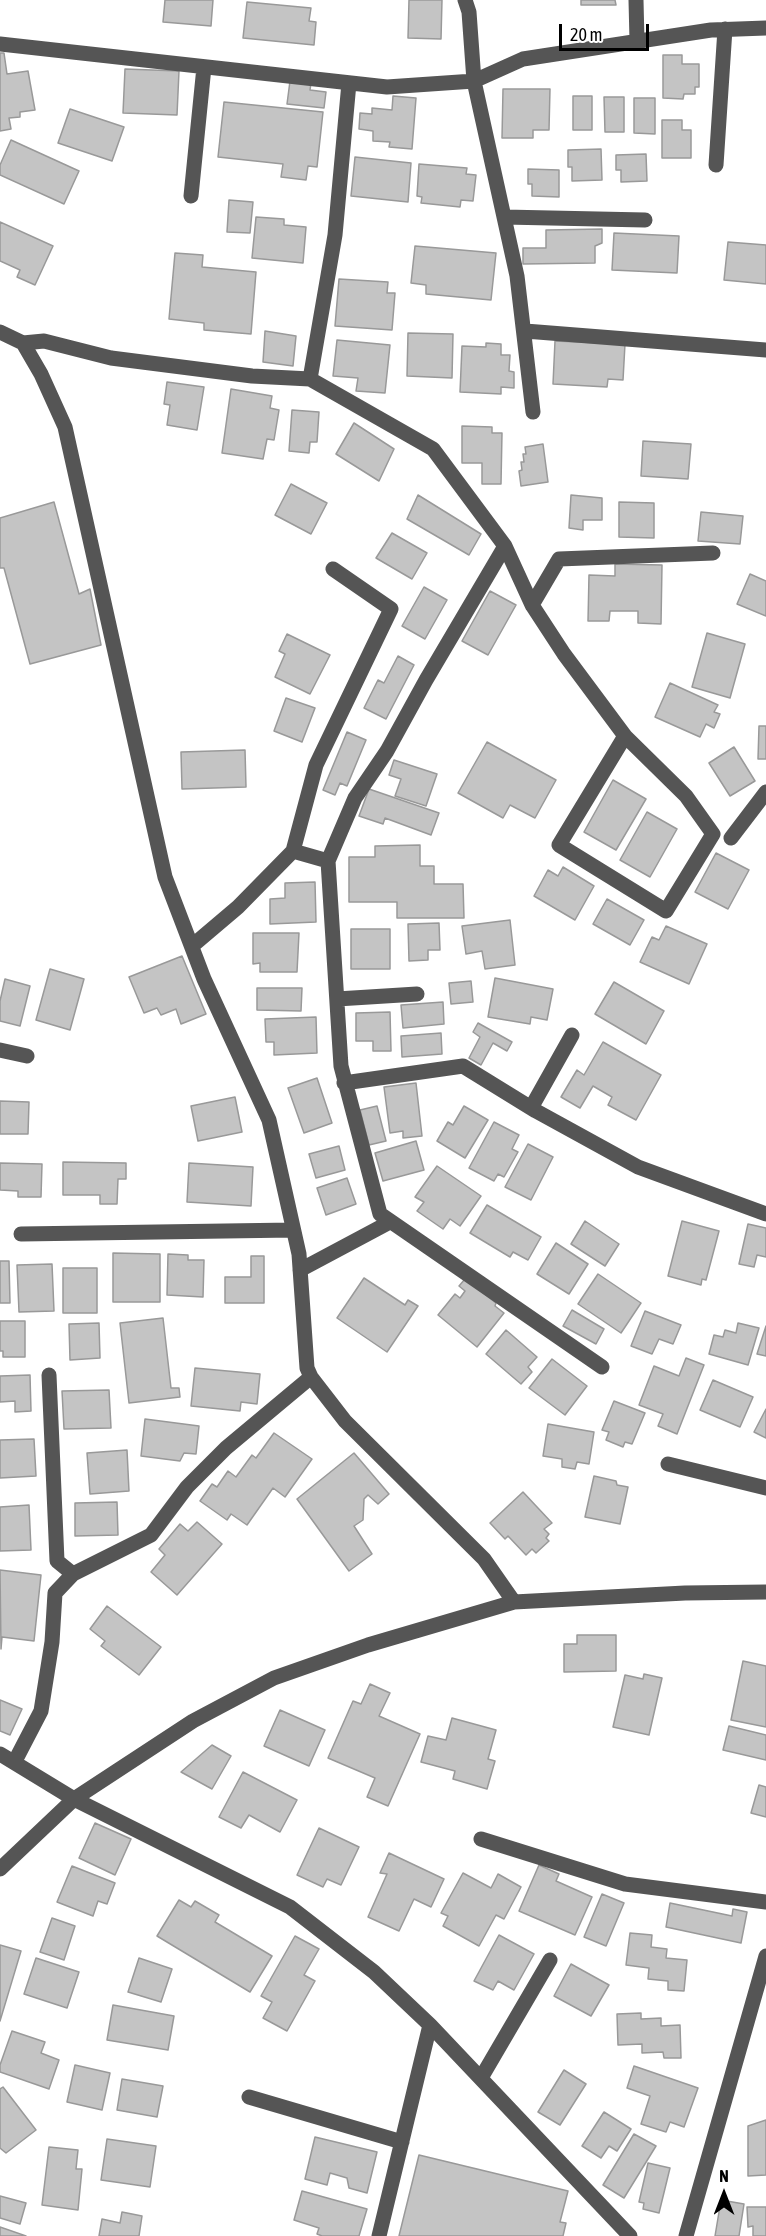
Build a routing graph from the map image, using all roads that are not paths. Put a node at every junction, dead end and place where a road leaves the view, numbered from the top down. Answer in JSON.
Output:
{"nodes":[{"id":1,"x":465,"y":0,"type":"edge"},
{"id":2,"x":636,"y":0,"type":"edge"},
{"id":3,"x":766,"y":28,"type":"edge"},
{"id":4,"x":724,"y":29,"type":"junction"},
{"id":5,"x":637,"y":41,"type":"junction"},
{"id":6,"x":0,"y":44,"type":"edge"},
{"id":7,"x":204,"y":67,"type":"junction"},
{"id":8,"x":474,"y":81,"type":"junction"},
{"id":9,"x":349,"y":83,"type":"junction"},
{"id":10,"x":716,"y":165,"type":"dead end"},
{"id":11,"x":191,"y":196,"type":"dead end"},
{"id":12,"x":504,"y":217,"type":"junction"},
{"id":13,"x":645,"y":220,"type":"dead end"},
{"id":14,"x":525,"y":331,"type":"junction"},
{"id":15,"x":0,"y":332,"type":"edge"},
{"id":16,"x":23,"y":344,"type":"junction"},
{"id":17,"x":766,"y":350,"type":"edge"},
{"id":18,"x":310,"y":379,"type":"junction"},
{"id":19,"x":533,"y":412,"type":"dead end"},
{"id":20,"x":505,"y":546,"type":"junction"},
{"id":21,"x":713,"y":554,"type":"dead end"},
{"id":22,"x":333,"y":569,"type":"dead end"},
{"id":23,"x":532,"y":605,"type":"junction"},
{"id":24,"x":625,"y":736,"type":"junction"},
{"id":25,"x":766,"y":792,"type":"edge"},
{"id":26,"x":731,"y":838,"type":"dead end"},
{"id":27,"x":293,"y":851,"type":"junction"},
{"id":28,"x":328,"y":861,"type":"junction"},
{"id":29,"x":192,"y":946,"type":"junction"},
{"id":30,"x":417,"y":994,"type":"dead end"},
{"id":31,"x":337,"y":999,"type":"junction"},
{"id":32,"x":572,"y":1035,"type":"dead end"},
{"id":33,"x":0,"y":1050,"type":"edge"},
{"id":34,"x":27,"y":1056,"type":"dead end"},
{"id":35,"x":344,"y":1083,"type":"junction"},
{"id":36,"x":531,"y":1108,"type":"junction"},
{"id":37,"x":766,"y":1214,"type":"edge"},
{"id":38,"x":390,"y":1222,"type":"junction"},
{"id":39,"x":293,"y":1230,"type":"junction"},
{"id":40,"x":21,"y":1234,"type":"dead end"},
{"id":41,"x":300,"y":1270,"type":"junction"},
{"id":42,"x":602,"y":1366,"type":"dead end"},
{"id":43,"x":49,"y":1374,"type":"dead end"},
{"id":44,"x":311,"y":1377,"type":"junction"},
{"id":45,"x":668,"y":1464,"type":"dead end"},
{"id":46,"x":766,"y":1488,"type":"edge"},
{"id":47,"x":73,"y":1574,"type":"junction"},
{"id":48,"x":766,"y":1592,"type":"edge"},
{"id":49,"x":514,"y":1602,"type":"junction"},
{"id":50,"x":0,"y":1754,"type":"edge"},
{"id":51,"x":15,"y":1761,"type":"junction"},
{"id":52,"x":74,"y":1799,"type":"junction"},
{"id":53,"x":481,"y":1839,"type":"dead end"},
{"id":54,"x":0,"y":1869,"type":"edge"},
{"id":55,"x":766,"y":1902,"type":"edge"},
{"id":56,"x":766,"y":1956,"type":"edge"},
{"id":57,"x":550,"y":1960,"type":"dead end"},
{"id":58,"x":430,"y":2025,"type":"junction"},
{"id":59,"x":481,"y":2078,"type":"junction"},
{"id":60,"x":249,"y":2097,"type":"dead end"},
{"id":61,"x":402,"y":2142,"type":"junction"},
{"id":62,"x":379,"y":2236,"type":"edge"},
{"id":63,"x":630,"y":2236,"type":"edge"},
{"id":64,"x":686,"y":2236,"type":"edge"}],
"edges":[{"from":1,"to":8,"type":"street"},
{"from":2,"to":5,"type":"street"},
{"from":3,"to":4,"type":"street"},
{"from":4,"to":5,"type":"street"},
{"from":4,"to":10,"type":"street"},
{"from":5,"to":8,"type":"street"},
{"from":6,"to":7,"type":"street"},
{"from":7,"to":9,"type":"street"},
{"from":7,"to":11,"type":"street"},
{"from":8,"to":9,"type":"street"},
{"from":8,"to":12,"type":"street"},
{"from":9,"to":18,"type":"street"},
{"from":12,"to":13,"type":"street"},
{"from":12,"to":14,"type":"street"},
{"from":14,"to":17,"type":"street"},
{"from":14,"to":19,"type":"street"},
{"from":15,"to":16,"type":"street"},
{"from":16,"to":18,"type":"street"},
{"from":16,"to":29,"type":"street"},
{"from":18,"to":20,"type":"street"},
{"from":20,"to":23,"type":"street"},
{"from":20,"to":28,"type":"street"},
{"from":21,"to":23,"type":"street"},
{"from":22,"to":27,"type":"street"},
{"from":23,"to":24,"type":"street"},
{"from":24,"to":24,"type":"street"},
{"from":25,"to":26,"type":"street"},
{"from":27,"to":28,"type":"street"},
{"from":27,"to":29,"type":"street"},
{"from":28,"to":31,"type":"street"},
{"from":29,"to":39,"type":"street"},
{"from":30,"to":31,"type":"street"},
{"from":31,"to":35,"type":"street"},
{"from":32,"to":36,"type":"street"},
{"from":33,"to":34,"type":"street"},
{"from":35,"to":36,"type":"street"},
{"from":35,"to":38,"type":"street"},
{"from":36,"to":37,"type":"street"},
{"from":38,"to":41,"type":"street"},
{"from":38,"to":42,"type":"street"},
{"from":39,"to":40,"type":"street"},
{"from":39,"to":41,"type":"street"},
{"from":41,"to":44,"type":"street"},
{"from":43,"to":47,"type":"street"},
{"from":44,"to":47,"type":"street"},
{"from":44,"to":49,"type":"street"},
{"from":45,"to":46,"type":"street"},
{"from":47,"to":51,"type":"street"},
{"from":48,"to":49,"type":"street"},
{"from":49,"to":52,"type":"street"},
{"from":50,"to":51,"type":"street"},
{"from":51,"to":52,"type":"street"},
{"from":52,"to":54,"type":"street"},
{"from":52,"to":58,"type":"street"},
{"from":53,"to":55,"type":"street"},
{"from":56,"to":64,"type":"street"},
{"from":57,"to":59,"type":"street"},
{"from":58,"to":59,"type":"street"},
{"from":58,"to":61,"type":"street"},
{"from":59,"to":63,"type":"street"},
{"from":60,"to":61,"type":"street"},
{"from":61,"to":62,"type":"street"}]}
